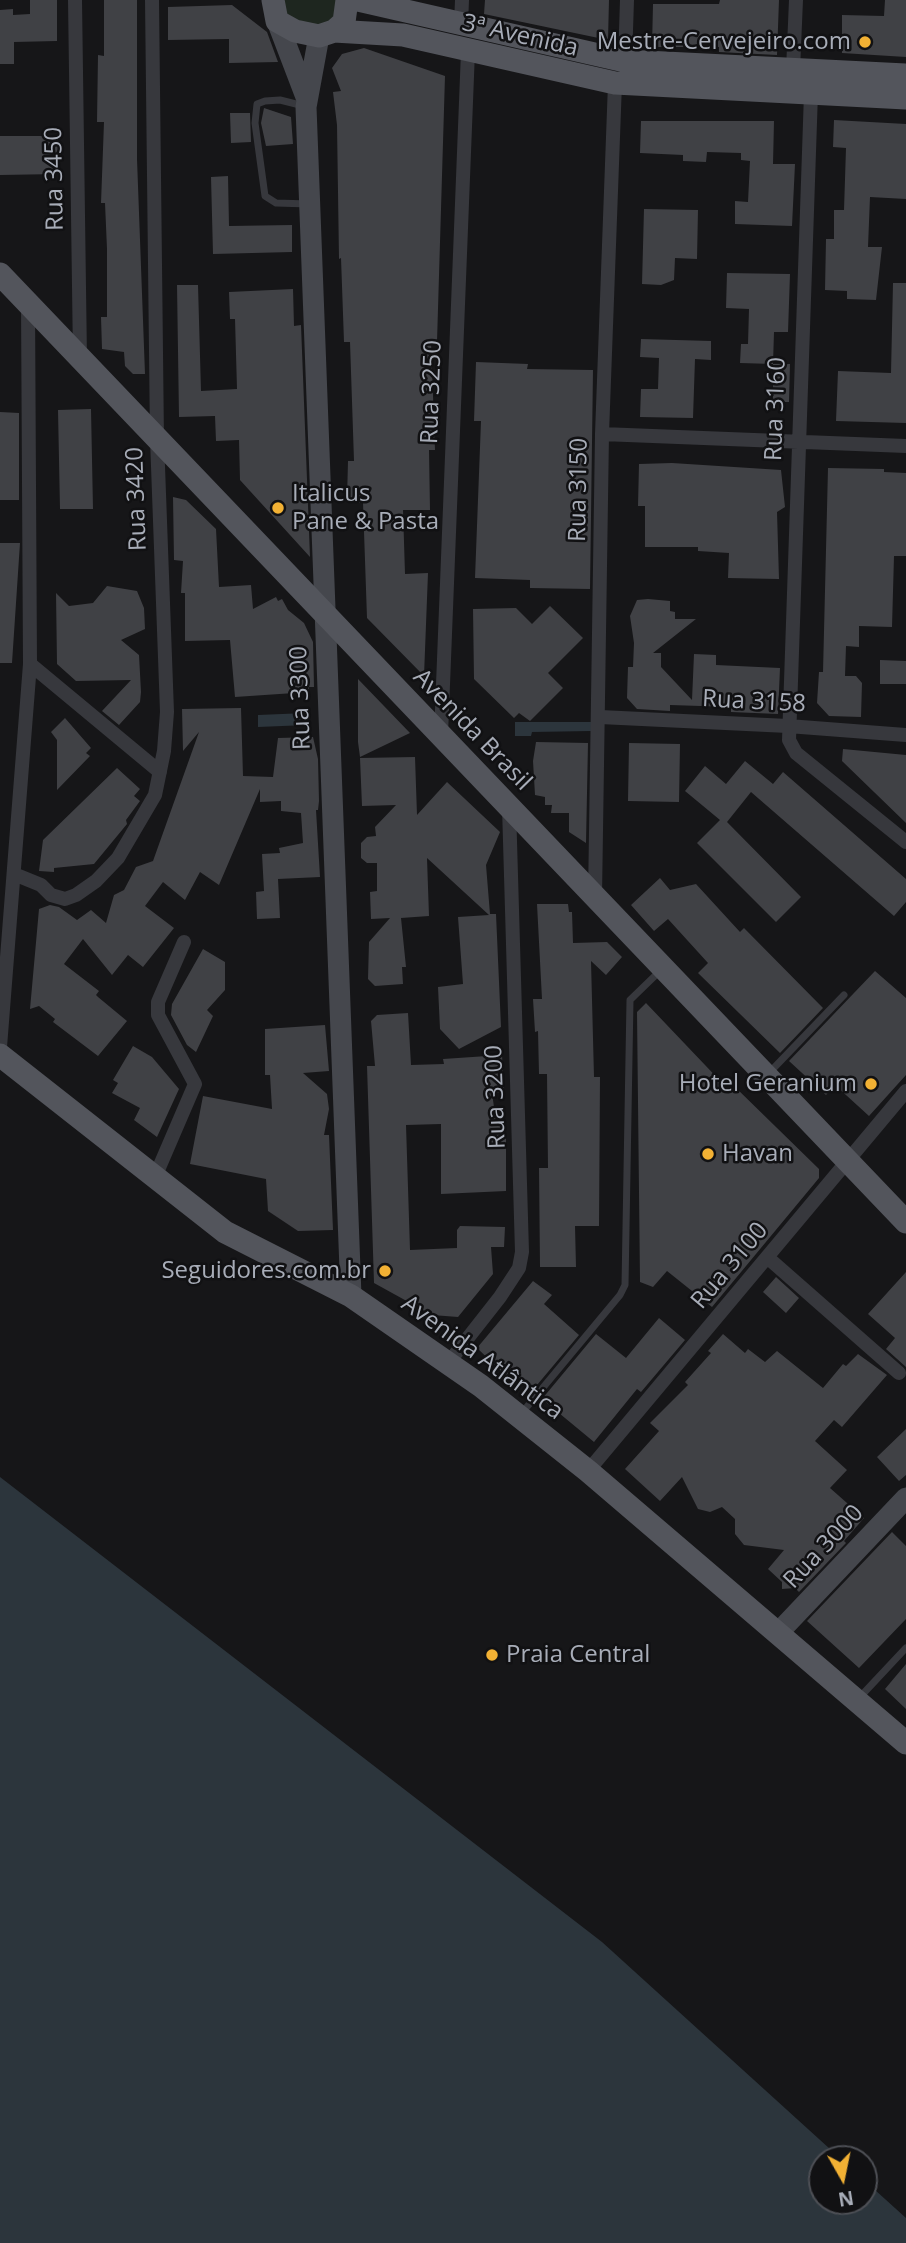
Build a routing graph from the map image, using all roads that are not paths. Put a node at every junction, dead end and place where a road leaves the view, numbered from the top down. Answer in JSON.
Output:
{"nodes":[{"id":1,"x":75,"y":0,"type":"edge"},
{"id":2,"x":152,"y":0,"type":"edge"},
{"id":3,"x":347,"y":0,"type":"edge"},
{"id":4,"x":358,"y":0,"type":"edge"},
{"id":5,"x":462,"y":0,"type":"edge"},
{"id":6,"x":628,"y":0,"type":"edge"},
{"id":7,"x":796,"y":0,"type":"edge"},
{"id":8,"x":269,"y":8,"type":"edge"},
{"id":9,"x":461,"y":24,"type":"junction"},
{"id":10,"x":327,"y":34,"type":"junction"},
{"id":11,"x":468,"y":51,"type":"junction"},
{"id":12,"x":625,"y":61,"type":"junction"},
{"id":13,"x":793,"y":70,"type":"junction"},
{"id":14,"x":906,"y":75,"type":"edge"},
{"id":15,"x":615,"y":83,"type":"junction"},
{"id":16,"x":811,"y":93,"type":"junction"},
{"id":17,"x":906,"y":98,"type":"edge"},
{"id":18,"x":306,"y":102,"type":"junction"},
{"id":19,"x":309,"y":204,"type":"junction"},
{"id":20,"x":0,"y":274,"type":"edge"},
{"id":21,"x":28,"y":303,"type":"junction"},
{"id":22,"x":80,"y":358,"type":"junction"},
{"id":23,"x":602,"y":434,"type":"junction"},
{"id":24,"x":158,"y":439,"type":"junction"},
{"id":25,"x":797,"y":442,"type":"junction"},
{"id":26,"x":906,"y":446,"type":"edge"},
{"id":27,"x":324,"y":613,"type":"junction"},
{"id":28,"x":30,"y":664,"type":"junction"},
{"id":29,"x":600,"y":717,"type":"junction"},
{"id":30,"x":788,"y":726,"type":"junction"},
{"id":31,"x":441,"y":735,"type":"junction"},
{"id":32,"x":906,"y":735,"type":"edge"},
{"id":33,"x":160,"y":772,"type":"junction"},
{"id":34,"x":509,"y":807,"type":"junction"},
{"id":35,"x":906,"y":842,"type":"edge"},
{"id":36,"x":14,"y":874,"type":"junction"},
{"id":37,"x":595,"y":897,"type":"junction"},
{"id":38,"x":184,"y":942,"type":"dead end"},
{"id":39,"x":662,"y":969,"type":"junction"},
{"id":40,"x":844,"y":995,"type":"dead end"},
{"id":41,"x":0,"y":1047,"type":"edge"},
{"id":42,"x":0,"y":1055,"type":"edge"},
{"id":43,"x":766,"y":1076,"type":"junction"},
{"id":44,"x":906,"y":1091,"type":"edge"},
{"id":45,"x":848,"y":1161,"type":"junction"},
{"id":46,"x":155,"y":1177,"type":"junction"},
{"id":47,"x":906,"y":1222,"type":"edge"},
{"id":48,"x":767,"y":1257,"type":"junction"},
{"id":49,"x":351,"y":1296,"type":"junction"},
{"id":50,"x":449,"y":1362,"type":"junction"},
{"id":51,"x":899,"y":1373,"type":"dead end"},
{"id":52,"x":519,"y":1416,"type":"junction"},
{"id":53,"x":588,"y":1471,"type":"junction"},
{"id":54,"x":906,"y":1498,"type":"edge"},
{"id":55,"x":779,"y":1632,"type":"junction"},
{"id":56,"x":906,"y":1648,"type":"edge"},
{"id":57,"x":857,"y":1700,"type":"junction"},
{"id":58,"x":906,"y":1743,"type":"edge"}],
"edges":[{"from":1,"to":22,"type":"street","name":"Rua 3450"},
{"from":2,"to":24,"type":"street","name":"Rua 3420"},
{"from":3,"to":10,"type":"main road"},
{"from":4,"to":9,"type":"main road","name":"3ª Avenida"},
{"from":5,"to":9,"type":"street"},
{"from":6,"to":12,"type":"street"},
{"from":7,"to":13,"type":"street"},
{"from":8,"to":10,"type":"main road","name":"3ª Avenida"},
{"from":8,"to":18,"type":"main road","name":"Rua 3300"},
{"from":9,"to":12,"type":"main road","name":"3ª Avenida"},
{"from":10,"to":11,"type":"main road","name":"3ª Avenida"},
{"from":10,"to":18,"type":"main road","name":"Rua 3300"},
{"from":11,"to":15,"type":"main road","name":"3ª Avenida"},
{"from":11,"to":31,"type":"street","name":"Rua 3250"},
{"from":12,"to":13,"type":"main road","name":"3ª Avenida"},
{"from":13,"to":14,"type":"main road","name":"3ª Avenida"},
{"from":15,"to":16,"type":"main road","name":"3ª Avenida"},
{"from":15,"to":23,"type":"street","name":"Rua 3150"},
{"from":16,"to":17,"type":"main road","name":"3ª Avenida"},
{"from":16,"to":25,"type":"street","name":"Rua 3160"},
{"from":18,"to":19,"type":"main road","name":"Rua 3300"},
{"from":18,"to":19,"type":"lane"},
{"from":19,"to":27,"type":"main road","name":"Rua 3300"},
{"from":20,"to":21,"type":"main road","name":"Avenida Brasil"},
{"from":21,"to":22,"type":"main road","name":"Avenida Brasil"},
{"from":21,"to":28,"type":"street"},
{"from":22,"to":24,"type":"main road","name":"Avenida Brasil"},
{"from":23,"to":25,"type":"street"},
{"from":23,"to":29,"type":"street","name":"Rua 3150"},
{"from":24,"to":27,"type":"main road","name":"Avenida Brasil"},
{"from":24,"to":33,"type":"street","name":"Rua 3420"},
{"from":25,"to":26,"type":"street"},
{"from":25,"to":30,"type":"street","name":"Rua 3160"},
{"from":27,"to":31,"type":"main road","name":"Avenida Brasil"},
{"from":27,"to":49,"type":"main road","name":"Rua 3300"},
{"from":28,"to":33,"type":"street"},
{"from":28,"to":36,"type":"street"},
{"from":29,"to":30,"type":"street","name":"Rua 3158"},
{"from":29,"to":37,"type":"street","name":"Rua 3150"},
{"from":30,"to":32,"type":"street","name":"Rua 3158"},
{"from":30,"to":35,"type":"street"},
{"from":31,"to":34,"type":"main road","name":"Avenida Brasil"},
{"from":33,"to":36,"type":"street","name":"Rua 3420"},
{"from":34,"to":37,"type":"main road","name":"Avenida Brasil"},
{"from":34,"to":50,"type":"street","name":"Rua 3200"},
{"from":36,"to":41,"type":"street"},
{"from":37,"to":39,"type":"main road","name":"Avenida Brasil"},
{"from":38,"to":46,"type":"street"},
{"from":39,"to":43,"type":"main road","name":"Avenida Brasil"},
{"from":39,"to":52,"type":"lane"},
{"from":40,"to":43,"type":"lane"},
{"from":42,"to":46,"type":"main road","name":"Avenida Atlântica"},
{"from":43,"to":45,"type":"main road","name":"Avenida Brasil"},
{"from":44,"to":45,"type":"street","name":"Rua 3100"},
{"from":45,"to":47,"type":"main road","name":"Avenida Brasil"},
{"from":45,"to":48,"type":"street","name":"Rua 3100"},
{"from":46,"to":49,"type":"main road","name":"Avenida Atlântica"},
{"from":48,"to":51,"type":"street"},
{"from":48,"to":53,"type":"street","name":"Rua 3100"},
{"from":49,"to":50,"type":"main road","name":"Avenida Atlântica"},
{"from":50,"to":52,"type":"main road","name":"Avenida Atlântica"},
{"from":52,"to":53,"type":"main road","name":"Avenida Atlântica"},
{"from":53,"to":55,"type":"main road","name":"Avenida Atlântica"},
{"from":54,"to":55,"type":"main road","name":"Rua 3000"},
{"from":55,"to":57,"type":"main road","name":"Avenida Atlântica"},
{"from":56,"to":57,"type":"lane"},
{"from":57,"to":58,"type":"main road","name":"Avenida Atlântica"}]}
